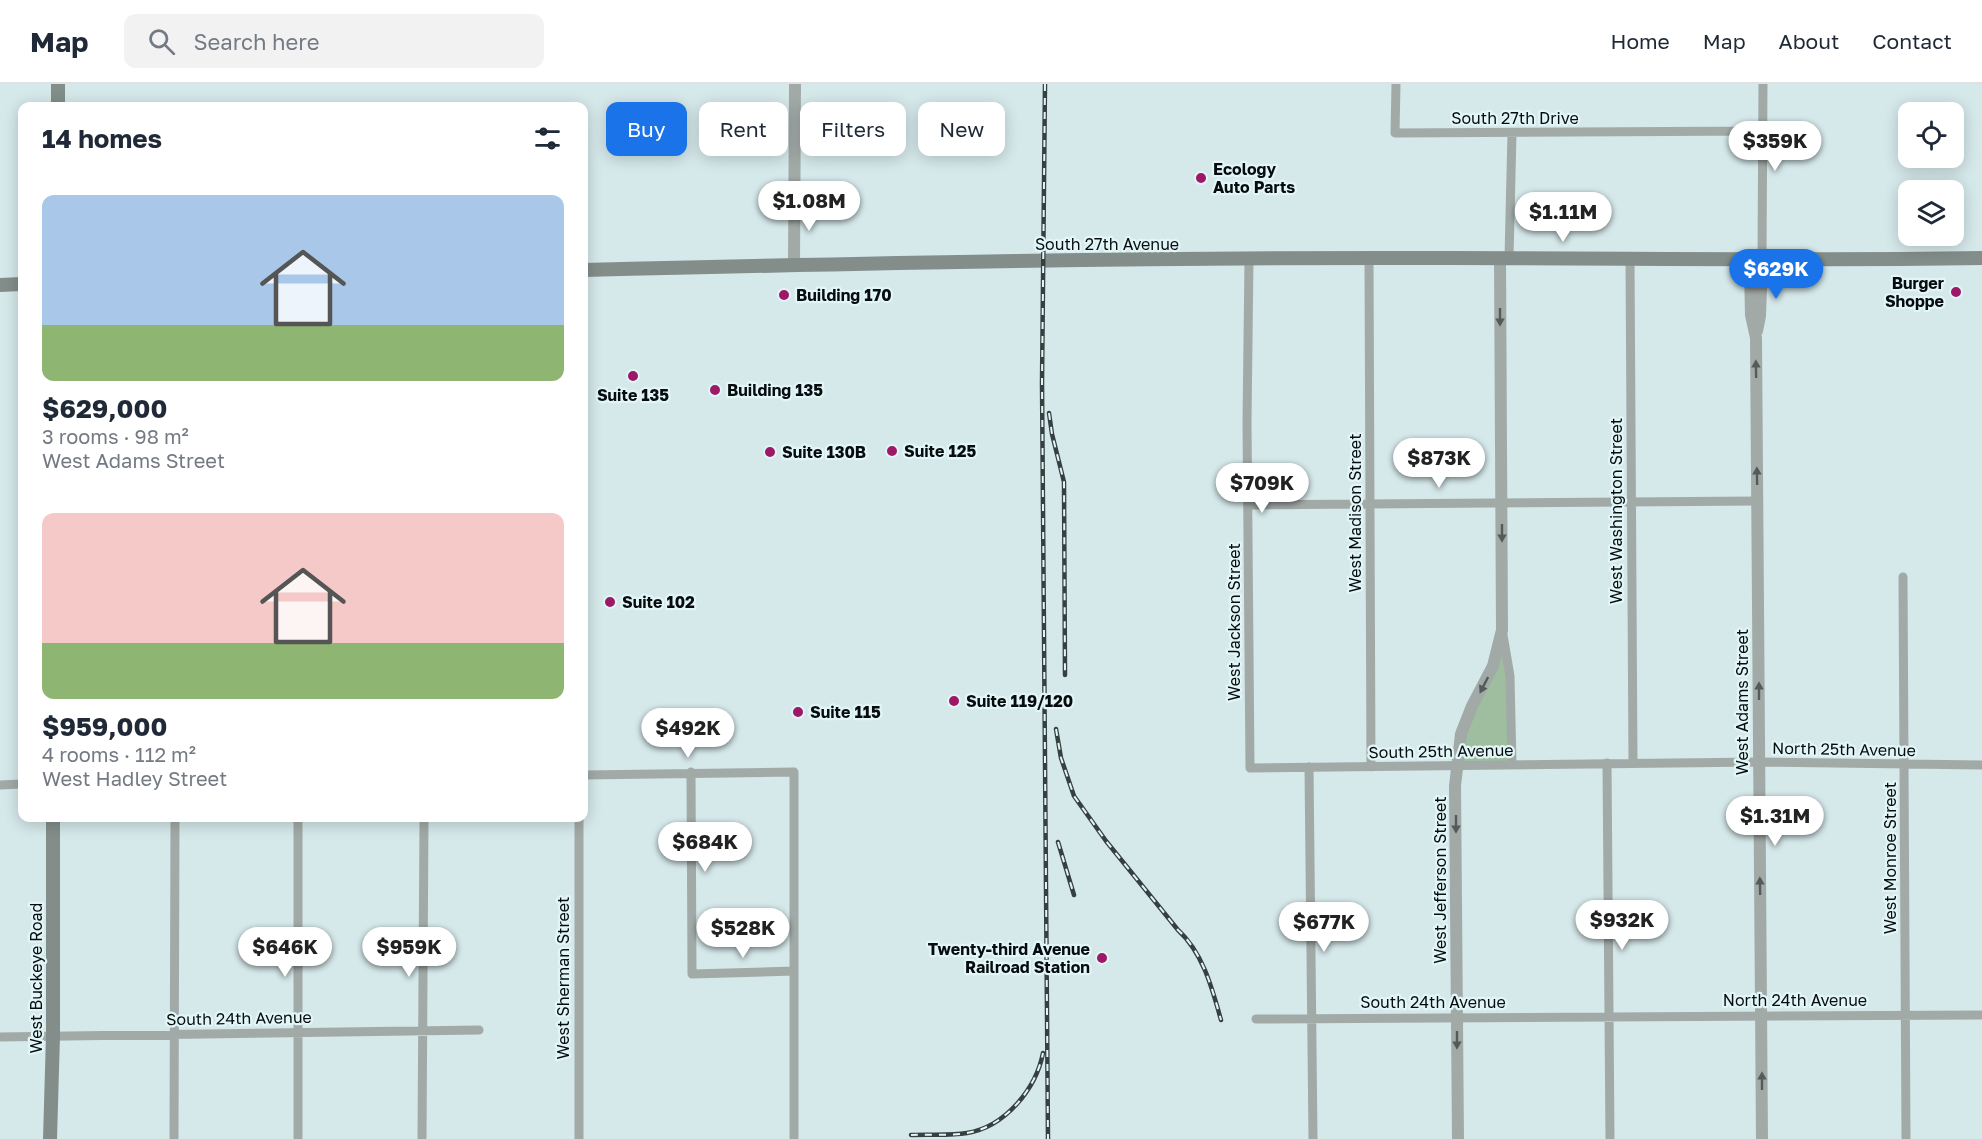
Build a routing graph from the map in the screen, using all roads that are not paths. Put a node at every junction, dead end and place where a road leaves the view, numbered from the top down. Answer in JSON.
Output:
{"nodes":[{"id":1,"x":58,"y":84,"type":"edge"},
{"id":2,"x":795,"y":84,"type":"edge"},
{"id":3,"x":1396,"y":84,"type":"edge"},
{"id":4,"x":1763,"y":84,"type":"edge"},
{"id":5,"x":57,"y":102,"type":"edge"},
{"id":6,"x":1762,"y":131,"type":"junction"},
{"id":7,"x":1512,"y":133,"type":"junction"},
{"id":8,"x":1505,"y":258,"type":"junction"},
{"id":9,"x":1982,"y":258,"type":"edge"},
{"id":10,"x":1249,"y":259,"type":"junction"},
{"id":11,"x":1369,"y":259,"type":"junction"},
{"id":12,"x":1630,"y":259,"type":"junction"},
{"id":13,"x":1762,"y":259,"type":"junction"},
{"id":14,"x":1738,"y":260,"type":"junction"},
{"id":15,"x":794,"y":265,"type":"junction"},
{"id":16,"x":588,"y":270,"type":"edge"},
{"id":17,"x":18,"y":284,"type":"edge"},
{"id":18,"x":0,"y":285,"type":"edge"},
{"id":19,"x":1756,"y":338,"type":"junction"},
{"id":20,"x":1631,"y":501,"type":"junction"},
{"id":21,"x":1758,"y":501,"type":"junction"},
{"id":22,"x":1502,"y":502,"type":"junction"},
{"id":23,"x":1370,"y":504,"type":"junction"},
{"id":24,"x":1248,"y":505,"type":"junction"},
{"id":25,"x":1903,"y":577,"type":"dead end"},
{"id":26,"x":1502,"y":630,"type":"junction"},
{"id":27,"x":1759,"y":762,"type":"junction"},
{"id":28,"x":1607,"y":763,"type":"junction"},
{"id":29,"x":1633,"y":763,"type":"junction"},
{"id":30,"x":1512,"y":765,"type":"junction"},
{"id":31,"x":1904,"y":765,"type":"junction"},
{"id":32,"x":1982,"y":765,"type":"edge"},
{"id":33,"x":1457,"y":766,"type":"junction"},
{"id":34,"x":1309,"y":767,"type":"junction"},
{"id":35,"x":1371,"y":767,"type":"junction"},
{"id":36,"x":1250,"y":768,"type":"joint"},
{"id":37,"x":691,"y":772,"type":"junction"},
{"id":38,"x":588,"y":775,"type":"edge"},
{"id":39,"x":18,"y":784,"type":"edge"},
{"id":40,"x":0,"y":785,"type":"edge"},
{"id":41,"x":53,"y":822,"type":"edge"},
{"id":42,"x":176,"y":822,"type":"edge"},
{"id":43,"x":298,"y":822,"type":"edge"},
{"id":44,"x":424,"y":822,"type":"edge"},
{"id":45,"x":579,"y":822,"type":"edge"},
{"id":46,"x":794,"y":971,"type":"junction"},
{"id":47,"x":1905,"y":1015,"type":"junction"},
{"id":48,"x":1982,"y":1015,"type":"edge"},
{"id":49,"x":1609,"y":1016,"type":"junction"},
{"id":50,"x":1761,"y":1016,"type":"junction"},
{"id":51,"x":1457,"y":1017,"type":"junction"},
{"id":52,"x":1312,"y":1018,"type":"junction"},
{"id":53,"x":1256,"y":1019,"type":"dead end"},
{"id":54,"x":479,"y":1030,"type":"dead end"},
{"id":55,"x":423,"y":1031,"type":"junction"},
{"id":56,"x":298,"y":1032,"type":"junction"},
{"id":57,"x":174,"y":1033,"type":"junction"},
{"id":58,"x":53,"y":1036,"type":"junction"},
{"id":59,"x":0,"y":1037,"type":"edge"},
{"id":60,"x":50,"y":1139,"type":"edge"},
{"id":61,"x":174,"y":1139,"type":"edge"},
{"id":62,"x":298,"y":1139,"type":"edge"},
{"id":63,"x":422,"y":1139,"type":"edge"},
{"id":64,"x":579,"y":1139,"type":"edge"},
{"id":65,"x":794,"y":1139,"type":"edge"},
{"id":66,"x":1313,"y":1139,"type":"edge"},
{"id":67,"x":1458,"y":1139,"type":"edge"},
{"id":68,"x":1610,"y":1139,"type":"edge"},
{"id":69,"x":1762,"y":1139,"type":"edge"},
{"id":70,"x":1906,"y":1139,"type":"edge"}],
"edges":[{"from":1,"to":5,"type":"main road"},
{"from":2,"to":15,"type":"street"},
{"from":3,"to":7,"type":"street","name":"South 27th Drive"},
{"from":4,"to":6,"type":"street","name":"West Adams Street"},
{"from":6,"to":7,"type":"street","name":"South 27th Drive"},
{"from":6,"to":13,"type":"street","name":"West Adams Street"},
{"from":7,"to":8,"type":"street","name":"West Jefferson Street"},
{"from":8,"to":11,"type":"main road","name":"South 27th Avenue"},
{"from":8,"to":12,"type":"main road","name":"South 27th Avenue"},
{"from":8,"to":22,"type":"street","name":"West Jefferson Street","one_way":true},
{"from":9,"to":13,"type":"main road","name":"South 27th Avenue"},
{"from":10,"to":11,"type":"main road","name":"South 27th Avenue"},
{"from":10,"to":15,"type":"main road","name":"South 27th Avenue"},
{"from":10,"to":24,"type":"street","name":"West Jackson Street"},
{"from":11,"to":23,"type":"street","name":"West Madison Street"},
{"from":12,"to":14,"type":"main road","name":"South 27th Avenue"},
{"from":12,"to":20,"type":"street","name":"West Washington Street"},
{"from":13,"to":14,"type":"main road","name":"South 27th Avenue"},
{"from":13,"to":19,"type":"street","name":"West Adams Street"},
{"from":14,"to":19,"type":"street","name":"West Adams Street"},
{"from":15,"to":16,"type":"main road","name":"South 27th Avenue"},
{"from":17,"to":18,"type":"main road"},
{"from":21,"to":19,"type":"street","name":"West Adams Street","one_way":true},
{"from":20,"to":21,"type":"street"},
{"from":20,"to":22,"type":"street"},
{"from":20,"to":29,"type":"street","name":"West Washington Street"},
{"from":27,"to":21,"type":"street","name":"West Adams Street","one_way":true},
{"from":22,"to":23,"type":"street"},
{"from":22,"to":26,"type":"street","name":"West Jefferson Street","one_way":true},
{"from":23,"to":24,"type":"street"},
{"from":23,"to":35,"type":"street","name":"West Madison Street"},
{"from":24,"to":36,"type":"street","name":"West Jackson Street"},
{"from":25,"to":31,"type":"street","name":"West Monroe Street"},
{"from":26,"to":30,"type":"street","name":"West Jefferson Street"},
{"from":26,"to":33,"type":"street","name":"West Jefferson Street","one_way":true},
{"from":27,"to":29,"type":"street","name":"North 25th Avenue"},
{"from":27,"to":31,"type":"street","name":"North 25th Avenue"},
{"from":50,"to":27,"type":"street","name":"West Adams Street","one_way":true},
{"from":28,"to":29,"type":"street","name":"South 25th Avenue"},
{"from":28,"to":30,"type":"street","name":"South 25th Avenue"},
{"from":28,"to":49,"type":"street"},
{"from":30,"to":33,"type":"street","name":"South 25th Avenue"},
{"from":31,"to":32,"type":"street","name":"North 25th Avenue"},
{"from":31,"to":47,"type":"street","name":"West Monroe Street"},
{"from":33,"to":35,"type":"street","name":"South 25th Avenue"},
{"from":33,"to":51,"type":"street","name":"West Jefferson Street","one_way":true},
{"from":34,"to":35,"type":"street","name":"South 25th Avenue"},
{"from":34,"to":36,"type":"street","name":"South 25th Avenue"},
{"from":34,"to":52,"type":"street"},
{"from":37,"to":38,"type":"street"},
{"from":37,"to":46,"type":"street"},
{"from":37,"to":46,"type":"street"},
{"from":39,"to":40,"type":"street"},
{"from":41,"to":58,"type":"main road","name":"West Buckeye Road"},
{"from":42,"to":57,"type":"street"},
{"from":43,"to":56,"type":"street"},
{"from":44,"to":55,"type":"street"},
{"from":45,"to":64,"type":"street","name":"West Sherman Street"},
{"from":46,"to":65,"type":"street"},
{"from":47,"to":48,"type":"street","name":"North 24th Avenue"},
{"from":47,"to":50,"type":"street","name":"North 24th Avenue"},
{"from":47,"to":70,"type":"street","name":"West Monroe Street"},
{"from":49,"to":50,"type":"street","name":"North 24th Avenue"},
{"from":49,"to":51,"type":"street","name":"South 24th Avenue"},
{"from":49,"to":68,"type":"street"},
{"from":69,"to":50,"type":"street","name":"West Adams Street","one_way":true},
{"from":51,"to":52,"type":"street","name":"South 24th Avenue"},
{"from":51,"to":67,"type":"street","name":"West Jefferson Street","one_way":true},
{"from":52,"to":53,"type":"street","name":"South 24th Avenue"},
{"from":52,"to":66,"type":"street"},
{"from":54,"to":55,"type":"street","name":"South 24th Avenue"},
{"from":55,"to":56,"type":"street","name":"South 24th Avenue"},
{"from":55,"to":63,"type":"street"},
{"from":56,"to":57,"type":"street","name":"South 24th Avenue"},
{"from":56,"to":62,"type":"street"},
{"from":57,"to":58,"type":"street","name":"South 24th Avenue"},
{"from":57,"to":61,"type":"street"},
{"from":58,"to":59,"type":"street","name":"South 24th Avenue"},
{"from":58,"to":60,"type":"main road","name":"West Buckeye Road"}]}
